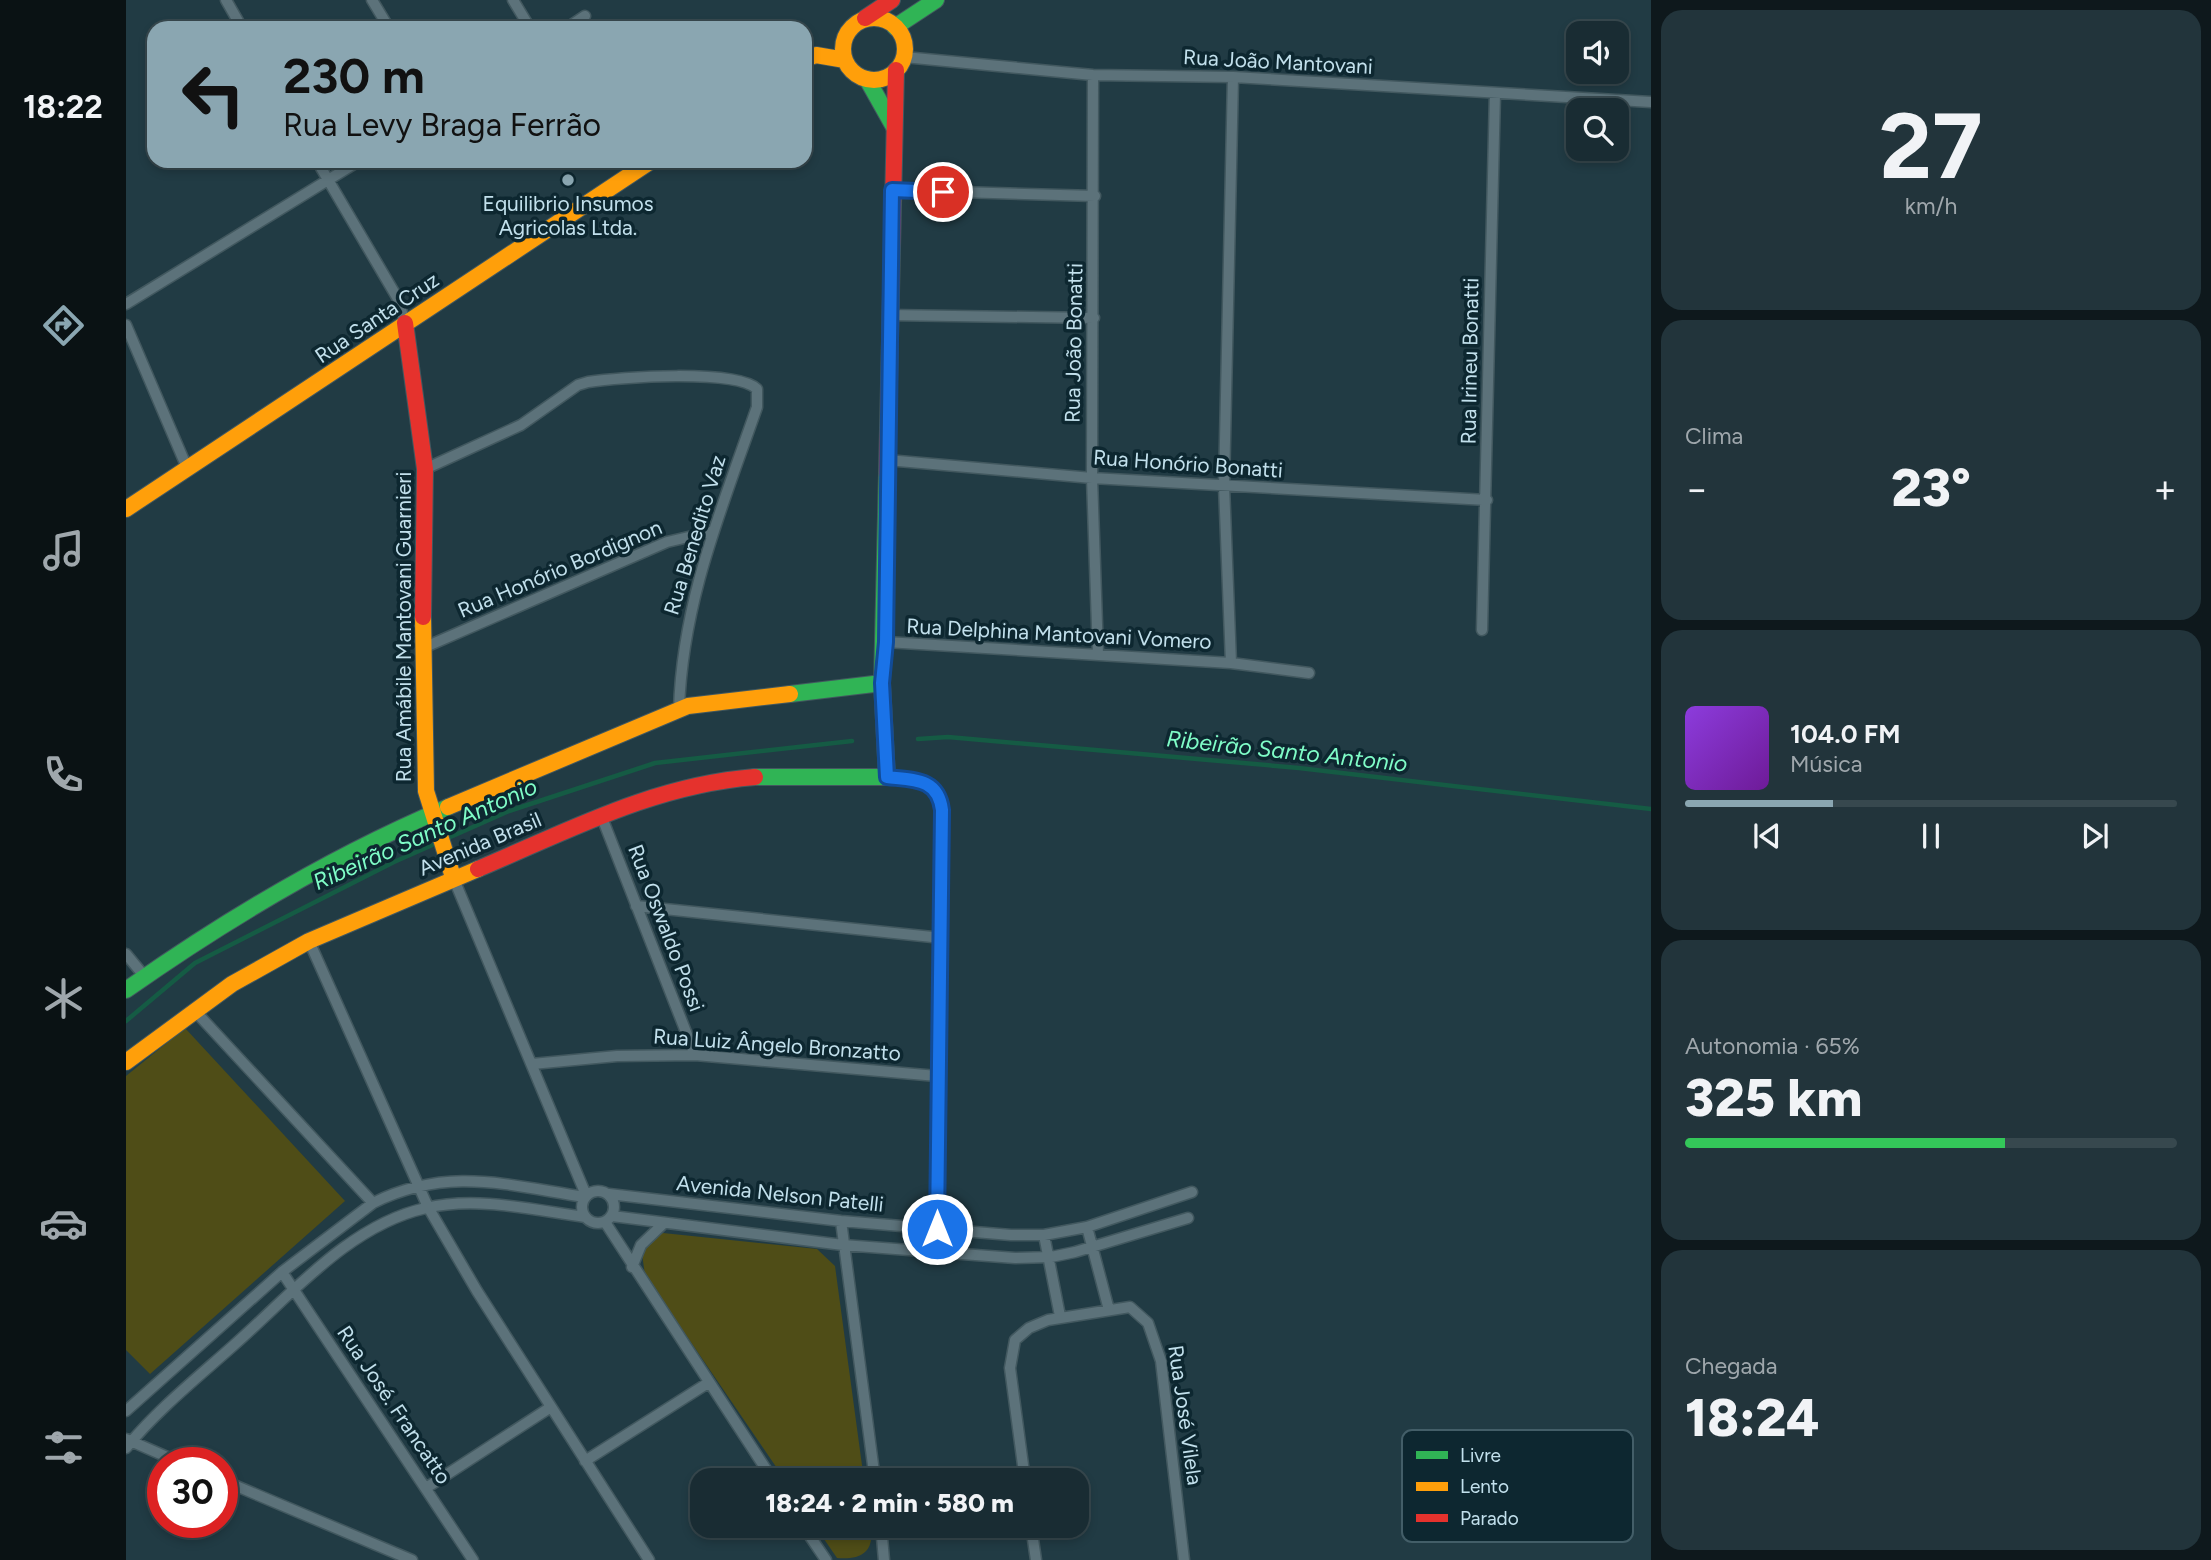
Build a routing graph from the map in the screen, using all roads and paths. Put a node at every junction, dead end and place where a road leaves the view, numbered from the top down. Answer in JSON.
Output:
{"nodes":[{"id":1,"x":226,"y":0,"type":"edge"},
{"id":2,"x":372,"y":0,"type":"edge"},
{"id":3,"x":513,"y":0,"type":"edge"},
{"id":4,"x":892,"y":0,"type":"edge"},
{"id":5,"x":936,"y":0,"type":"edge"},
{"id":6,"x":585,"y":16,"type":"dead end"},
{"id":7,"x":238,"y":21,"type":"edge"},
{"id":8,"x":385,"y":21,"type":"edge"},
{"id":9,"x":526,"y":21,"type":"edge"},
{"id":10,"x":578,"y":21,"type":"edge"},
{"id":11,"x":860,"y":22,"type":"junction"},
{"id":12,"x":895,"y":27,"type":"junction"},
{"id":13,"x":812,"y":56,"type":"edge"},
{"id":14,"x":845,"y":60,"type":"junction"},
{"id":15,"x":900,"y":63,"type":"junction"},
{"id":16,"x":1094,"y":75,"type":"junction"},
{"id":17,"x":1233,"y":77,"type":"junction"},
{"id":18,"x":867,"y":79,"type":"junction"},
{"id":19,"x":1495,"y":93,"type":"junction"},
{"id":20,"x":1651,"y":102,"type":"edge"},
{"id":21,"x":895,"y":129,"type":"junction"},
{"id":22,"x":321,"y":168,"type":"edge"},
{"id":23,"x":348,"y":168,"type":"edge"},
{"id":24,"x":640,"y":168,"type":"edge"},
{"id":25,"x":328,"y":180,"type":"junction"},
{"id":26,"x":892,"y":190,"type":"junction"},
{"id":27,"x":1095,"y":196,"type":"junction"},
{"id":28,"x":126,"y":304,"type":"edge"},
{"id":29,"x":889,"y":315,"type":"junction"},
{"id":30,"x":1094,"y":318,"type":"junction"},
{"id":31,"x":405,"y":323,"type":"junction"},
{"id":32,"x":126,"y":324,"type":"edge"},
{"id":33,"x":887,"y":460,"type":"junction"},
{"id":34,"x":425,"y":469,"type":"junction"},
{"id":35,"x":188,"y":470,"type":"junction"},
{"id":36,"x":1092,"y":478,"type":"junction"},
{"id":37,"x":1224,"y":486,"type":"junction"},
{"id":38,"x":1487,"y":500,"type":"junction"},
{"id":39,"x":126,"y":509,"type":"edge"},
{"id":40,"x":714,"y":531,"type":"junction"},
{"id":41,"x":1482,"y":630,"type":"dead end"},
{"id":42,"x":886,"y":642,"type":"junction"},
{"id":43,"x":423,"y":648,"type":"junction"},
{"id":44,"x":1098,"y":654,"type":"junction"},
{"id":45,"x":1231,"y":663,"type":"junction"},
{"id":46,"x":1309,"y":673,"type":"dead end"},
{"id":47,"x":882,"y":683,"type":"junction"},
{"id":48,"x":679,"y":710,"type":"junction"},
{"id":49,"x":887,"y":777,"type":"junction"},
{"id":50,"x":601,"y":815,"type":"junction"},
{"id":51,"x":433,"y":821,"type":"junction"},
{"id":52,"x":452,"y":874,"type":"junction"},
{"id":53,"x":636,"y":906,"type":"junction"},
{"id":54,"x":942,"y":938,"type":"junction"},
{"id":55,"x":309,"y":942,"type":"junction"},
{"id":56,"x":126,"y":954,"type":"edge"},
{"id":57,"x":145,"y":977,"type":"junction"},
{"id":58,"x":126,"y":990,"type":"edge"},
{"id":59,"x":195,"y":1011,"type":"junction"},
{"id":60,"x":695,"y":1055,"type":"junction"},
{"id":61,"x":126,"y":1062,"type":"edge"},
{"id":62,"x":532,"y":1064,"type":"junction"},
{"id":63,"x":937,"y":1076,"type":"junction"},
{"id":64,"x":420,"y":1184,"type":"junction"},
{"id":65,"x":1192,"y":1192,"type":"dead end"},
{"id":66,"x":609,"y":1194,"type":"junction"},
{"id":67,"x":586,"y":1196,"type":"junction"},
{"id":68,"x":373,"y":1203,"type":"junction"},
{"id":69,"x":428,"y":1207,"type":"junction"},
{"id":70,"x":585,"y":1217,"type":"junction"},
{"id":71,"x":608,"y":1219,"type":"junction"},
{"id":72,"x":1188,"y":1219,"type":"dead end"},
{"id":73,"x":841,"y":1221,"type":"junction"},
{"id":74,"x":663,"y":1224,"type":"junction"},
{"id":75,"x":1087,"y":1227,"type":"junction"},
{"id":76,"x":937,"y":1229,"type":"junction"},
{"id":77,"x":1044,"y":1235,"type":"junction"},
{"id":78,"x":843,"y":1245,"type":"junction"},
{"id":79,"x":1093,"y":1247,"type":"junction"},
{"id":80,"x":1051,"y":1257,"type":"junction"},
{"id":81,"x":632,"y":1267,"type":"junction"},
{"id":82,"x":282,"y":1272,"type":"junction"},
{"id":83,"x":295,"y":1291,"type":"junction"},
{"id":84,"x":1109,"y":1310,"type":"junction"},
{"id":85,"x":1060,"y":1316,"type":"junction"},
{"id":86,"x":708,"y":1383,"type":"junction"},
{"id":87,"x":551,"y":1407,"type":"junction"},
{"id":88,"x":126,"y":1411,"type":"edge"},
{"id":89,"x":128,"y":1443,"type":"edge"},
{"id":90,"x":147,"y":1450,"type":"edge"},
{"id":91,"x":585,"y":1461,"type":"junction"},
{"id":92,"x":765,"y":1468,"type":"edge"},
{"id":93,"x":873,"y":1468,"type":"edge"},
{"id":94,"x":1023,"y":1468,"type":"edge"},
{"id":95,"x":238,"y":1487,"type":"edge"},
{"id":96,"x":426,"y":1488,"type":"junction"},
{"id":97,"x":811,"y":1538,"type":"edge"},
{"id":98,"x":882,"y":1538,"type":"edge"},
{"id":99,"x":1033,"y":1538,"type":"edge"},
{"id":100,"x":412,"y":1560,"type":"edge"},
{"id":101,"x":472,"y":1560,"type":"edge"},
{"id":102,"x":649,"y":1560,"type":"edge"},
{"id":103,"x":826,"y":1560,"type":"edge"},
{"id":104,"x":884,"y":1560,"type":"edge"},
{"id":105,"x":1036,"y":1560,"type":"edge"},
{"id":106,"x":1184,"y":1560,"type":"edge"}],
"edges":[{"from":1,"to":7,"type":"street"},
{"from":2,"to":8,"type":"street"},
{"from":3,"to":9,"type":"street"},
{"from":4,"to":11,"type":"main road"},
{"from":5,"to":12,"type":"main road"},
{"from":6,"to":10,"type":"street"},
{"from":11,"to":12,"type":"main road"},
{"from":11,"to":14,"type":"main road"},
{"from":12,"to":15,"type":"main road"},
{"from":13,"to":14,"type":"main road"},
{"from":14,"to":18,"type":"main road"},
{"from":15,"to":16,"type":"street","name":"Rua João Mantovani"},
{"from":15,"to":18,"type":"main road"},
{"from":15,"to":21,"type":"main road"},
{"from":16,"to":17,"type":"street","name":"Rua João Mantovani"},
{"from":16,"to":27,"type":"street","name":"Rua João Bonatti"},
{"from":17,"to":19,"type":"street","name":"Rua João Mantovani"},
{"from":17,"to":37,"type":"street"},
{"from":18,"to":21,"type":"main road"},
{"from":19,"to":20,"type":"street","name":"Rua João Mantovani"},
{"from":19,"to":38,"type":"street","name":"Rua Irineu Bonatti"},
{"from":21,"to":26,"type":"main road"},
{"from":22,"to":25,"type":"street"},
{"from":23,"to":25,"type":"street"},
{"from":24,"to":31,"type":"main road","name":"Rua Santa Cruz"},
{"from":25,"to":28,"type":"street"},
{"from":25,"to":31,"type":"street"},
{"from":26,"to":27,"type":"street"},
{"from":26,"to":29,"type":"main road"},
{"from":27,"to":30,"type":"street","name":"Rua João Bonatti"},
{"from":29,"to":30,"type":"street"},
{"from":29,"to":33,"type":"main road"},
{"from":30,"to":36,"type":"street","name":"Rua João Bonatti"},
{"from":31,"to":34,"type":"main road","name":"Rua Amábile Mantovani Guarnieri"},
{"from":31,"to":35,"type":"main road","name":"Rua Santa Cruz"},
{"from":32,"to":35,"type":"street"},
{"from":33,"to":36,"type":"street","name":"Rua Honório Bonatti"},
{"from":33,"to":42,"type":"main road"},
{"from":34,"to":40,"type":"street","name":"Rua Benedito Vaz"},
{"from":34,"to":43,"type":"main road","name":"Rua Amábile Mantovani Guarnieri"},
{"from":35,"to":39,"type":"main road","name":"Rua Santa Cruz"},
{"from":36,"to":37,"type":"street","name":"Rua Honório Bonatti"},
{"from":36,"to":44,"type":"street","name":"Rua João Bonatti"},
{"from":37,"to":38,"type":"street","name":"Rua Honório Bonatti"},
{"from":37,"to":45,"type":"street"},
{"from":38,"to":41,"type":"street","name":"Rua Irineu Bonatti"},
{"from":40,"to":43,"type":"street","name":"Rua Honório Bordignon"},
{"from":40,"to":48,"type":"street","name":"Rua Benedito Vaz"},
{"from":42,"to":44,"type":"street","name":"Rua Delphina Mantovani Vomero"},
{"from":42,"to":47,"type":"main road"},
{"from":43,"to":51,"type":"main road","name":"Rua Amábile Mantovani Guarnieri"},
{"from":44,"to":45,"type":"street","name":"Rua Delphina Mantovani Vomero"},
{"from":45,"to":46,"type":"street","name":"Rua Delphina Mantovani Vomero"},
{"from":47,"to":48,"type":"main road"},
{"from":47,"to":49,"type":"main road"},
{"from":48,"to":51,"type":"main road"},
{"from":49,"to":50,"type":"main road","name":"Avenida Brasil"},
{"from":49,"to":54,"type":"street"},
{"from":50,"to":52,"type":"main road","name":"Avenida Brasil"},
{"from":50,"to":53,"type":"street","name":"Rua Oswaldo Possi"},
{"from":51,"to":52,"type":"main road","name":"Rua Amábile Mantovani Guarnieri"},
{"from":51,"to":57,"type":"main road"},
{"from":52,"to":55,"type":"main road","name":"Avenida Brasil"},
{"from":52,"to":62,"type":"street","name":"Rua Amábile Mantovani Guarnieri"},
{"from":53,"to":54,"type":"street"},
{"from":53,"to":60,"type":"street","name":"Rua Oswaldo Possi"},
{"from":54,"to":63,"type":"street"},
{"from":55,"to":59,"type":"main road","name":"Avenida Brasil"},
{"from":55,"to":64,"type":"street"},
{"from":56,"to":57,"type":"street"},
{"from":57,"to":58,"type":"main road"},
{"from":59,"to":61,"type":"main road","name":"Avenida Brasil"},
{"from":59,"to":68,"type":"street"},
{"from":60,"to":62,"type":"street","name":"Rua Luiz Ângelo Bronzatto"},
{"from":60,"to":63,"type":"street","name":"Rua Luiz Ângelo Bronzatto"},
{"from":62,"to":67,"type":"street","name":"Rua Amábile Mantovani Guarnieri"},
{"from":63,"to":76,"type":"street"},
{"from":64,"to":67,"type":"street"},
{"from":64,"to":68,"type":"street"},
{"from":64,"to":69,"type":"street"},
{"from":65,"to":75,"type":"street","name":"Avenida Nelson Patelli"},
{"from":66,"to":67,"type":"street"},
{"from":66,"to":71,"type":"street"},
{"from":66,"to":73,"type":"street","name":"Avenida Nelson Patelli"},
{"from":67,"to":70,"type":"street"},
{"from":68,"to":82,"type":"street"},
{"from":69,"to":70,"type":"street"},
{"from":69,"to":83,"type":"street"},
{"from":69,"to":87,"type":"street"},
{"from":70,"to":71,"type":"street"},
{"from":71,"to":74,"type":"street","name":"Avenida Nelson Patelli"},
{"from":71,"to":81,"type":"street"},
{"from":72,"to":79,"type":"street","name":"Avenida Nelson Patelli"},
{"from":73,"to":76,"type":"street","name":"Avenida Nelson Patelli"},
{"from":73,"to":78,"type":"street"},
{"from":74,"to":78,"type":"street","name":"Avenida Nelson Patelli"},
{"from":74,"to":81,"type":"street"},
{"from":75,"to":77,"type":"street","name":"Avenida Nelson Patelli"},
{"from":75,"to":79,"type":"street"},
{"from":76,"to":77,"type":"street","name":"Avenida Nelson Patelli"},
{"from":77,"to":80,"type":"street"},
{"from":78,"to":80,"type":"street","name":"Avenida Nelson Patelli"},
{"from":78,"to":93,"type":"street"},
{"from":79,"to":80,"type":"street","name":"Avenida Nelson Patelli"},
{"from":79,"to":84,"type":"street"},
{"from":80,"to":85,"type":"street"},
{"from":81,"to":86,"type":"street"},
{"from":82,"to":83,"type":"street","name":"Rua José. Francatto"},
{"from":82,"to":88,"type":"street"},
{"from":83,"to":89,"type":"street"},
{"from":83,"to":96,"type":"street","name":"Rua José. Francatto"},
{"from":84,"to":85,"type":"street"},
{"from":84,"to":106,"type":"street","name":"Rua José Vilela"},
{"from":85,"to":94,"type":"street"},
{"from":86,"to":91,"type":"street"},
{"from":86,"to":92,"type":"street"},
{"from":87,"to":91,"type":"street"},
{"from":87,"to":96,"type":"street"},
{"from":89,"to":90,"type":"street"},
{"from":91,"to":102,"type":"street"},
{"from":95,"to":100,"type":"street"},
{"from":96,"to":101,"type":"street","name":"Rua José. Francatto"},
{"from":97,"to":103,"type":"street"},
{"from":98,"to":104,"type":"street"},
{"from":99,"to":105,"type":"street"}]}
